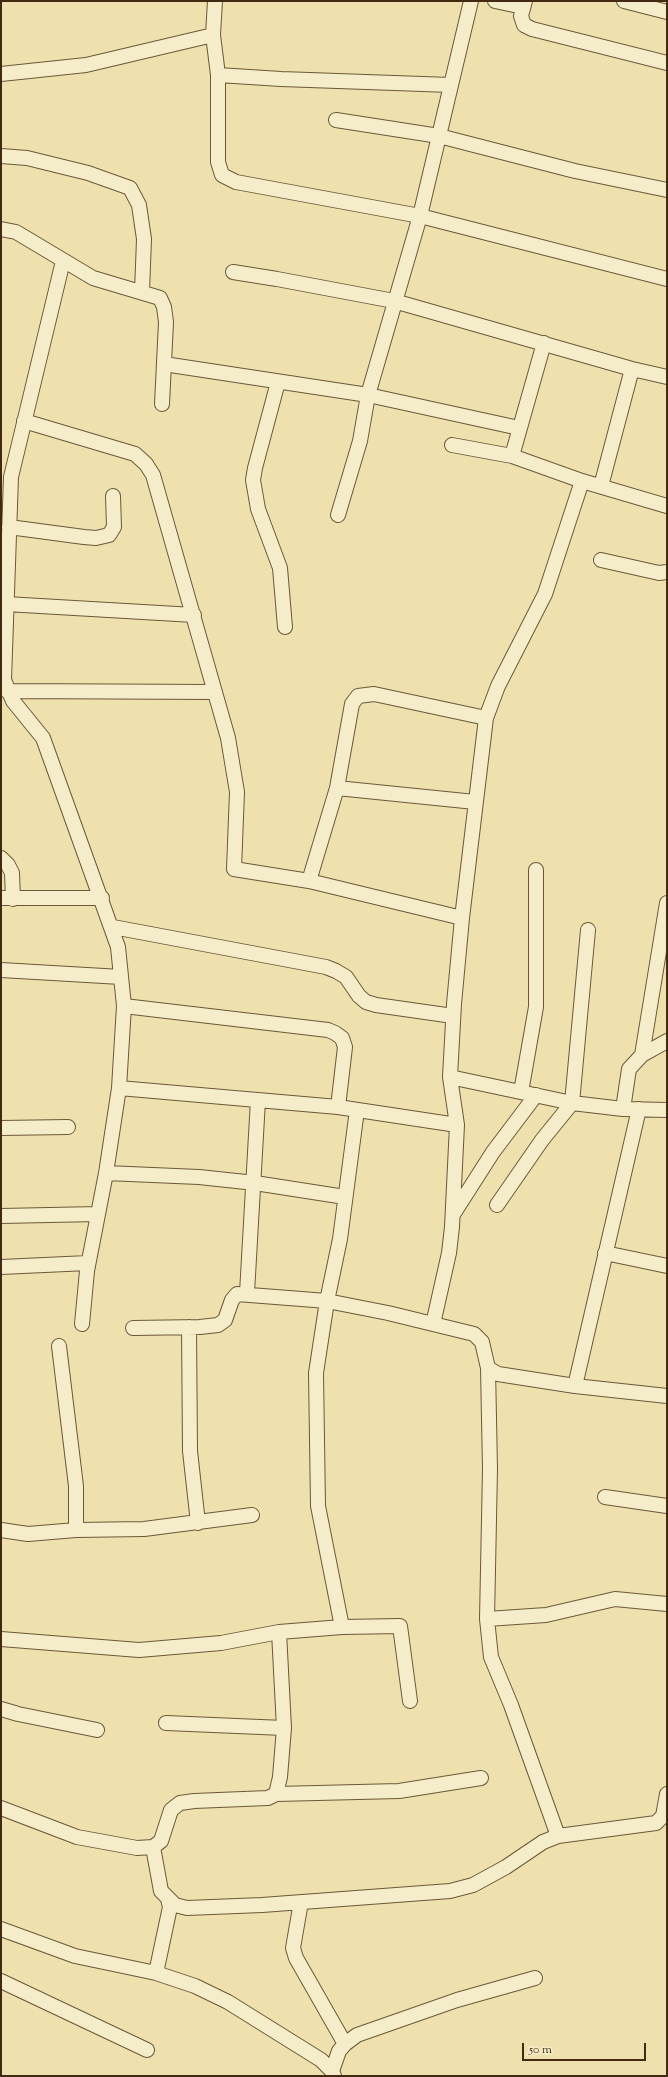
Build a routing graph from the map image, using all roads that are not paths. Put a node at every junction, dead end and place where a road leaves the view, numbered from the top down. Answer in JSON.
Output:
{"nodes":[{"id":1,"x":214,"y":1,"type":"edge"},
{"id":2,"x":470,"y":1,"type":"edge"},
{"id":3,"x":495,"y":1,"type":"edge"},
{"id":4,"x":624,"y":1,"type":"edge"},
{"id":5,"x":524,"y":4,"type":"edge"},
{"id":6,"x":667,"y":12,"type":"edge"},
{"id":7,"x":213,"y":35,"type":"junction"},
{"id":8,"x":667,"y":63,"type":"edge"},
{"id":9,"x":1,"y":74,"type":"edge"},
{"id":10,"x":218,"y":75,"type":"junction"},
{"id":11,"x":451,"y":85,"type":"junction"},
{"id":12,"x":336,"y":120,"type":"dead end"},
{"id":13,"x":439,"y":136,"type":"junction"},
{"id":14,"x":1,"y":156,"type":"edge"},
{"id":15,"x":667,"y":190,"type":"edge"},
{"id":16,"x":420,"y":216,"type":"junction"},
{"id":17,"x":1,"y":229,"type":"edge"},
{"id":18,"x":63,"y":261,"type":"junction"},
{"id":19,"x":233,"y":272,"type":"dead end"},
{"id":20,"x":667,"y":278,"type":"edge"},
{"id":21,"x":142,"y":292,"type":"junction"},
{"id":22,"x":394,"y":301,"type":"junction"},
{"id":23,"x":544,"y":343,"type":"junction"},
{"id":24,"x":164,"y":364,"type":"junction"},
{"id":25,"x":632,"y":369,"type":"junction"},
{"id":26,"x":667,"y":377,"type":"edge"},
{"id":27,"x":278,"y":382,"type":"junction"},
{"id":28,"x":368,"y":395,"type":"junction"},
{"id":29,"x":162,"y":404,"type":"dead end"},
{"id":30,"x":24,"y":421,"type":"junction"},
{"id":31,"x":519,"y":428,"type":"junction"},
{"id":32,"x":452,"y":445,"type":"dead end"},
{"id":33,"x":512,"y":456,"type":"junction"},
{"id":34,"x":582,"y":481,"type":"junction"},
{"id":35,"x":601,"y":486,"type":"junction"},
{"id":36,"x":113,"y":496,"type":"dead end"},
{"id":37,"x":667,"y":506,"type":"edge"},
{"id":38,"x":338,"y":515,"type":"dead end"},
{"id":39,"x":9,"y":527,"type":"junction"},
{"id":40,"x":601,"y":560,"type":"dead end"},
{"id":41,"x":667,"y":572,"type":"edge"},
{"id":42,"x":6,"y":604,"type":"junction"},
{"id":43,"x":194,"y":614,"type":"junction"},
{"id":44,"x":285,"y":627,"type":"dead end"},
{"id":45,"x":7,"y":691,"type":"junction"},
{"id":46,"x":215,"y":692,"type":"junction"},
{"id":47,"x":486,"y":718,"type":"junction"},
{"id":48,"x":336,"y":788,"type":"junction"},
{"id":49,"x":475,"y":802,"type":"junction"},
{"id":50,"x":1,"y":858,"type":"edge"},
{"id":51,"x":536,"y":870,"type":"dead end"},
{"id":52,"x":309,"y":881,"type":"junction"},
{"id":53,"x":102,"y":898,"type":"junction"},
{"id":54,"x":7,"y":899,"type":"edge"},
{"id":55,"x":667,"y":903,"type":"edge"},
{"id":56,"x":462,"y":918,"type":"junction"},
{"id":57,"x":113,"y":928,"type":"junction"},
{"id":58,"x":588,"y":930,"type":"dead end"},
{"id":59,"x":664,"y":943,"type":"edge"},
{"id":60,"x":1,"y":970,"type":"edge"},
{"id":61,"x":121,"y":977,"type":"junction"},
{"id":62,"x":124,"y":1006,"type":"junction"},
{"id":63,"x":453,"y":1016,"type":"junction"},
{"id":64,"x":667,"y":1041,"type":"edge"},
{"id":65,"x":642,"y":1055,"type":"junction"},
{"id":66,"x":450,"y":1077,"type":"junction"},
{"id":67,"x":119,"y":1088,"type":"junction"},
{"id":68,"x":521,"y":1092,"type":"junction"},
{"id":69,"x":536,"y":1095,"type":"junction"},
{"id":70,"x":258,"y":1100,"type":"junction"},
{"id":71,"x":572,"y":1103,"type":"junction"},
{"id":72,"x":338,"y":1107,"type":"junction"},
{"id":73,"x":639,"y":1108,"type":"junction"},
{"id":74,"x":623,"y":1109,"type":"junction"},
{"id":75,"x":357,"y":1110,"type":"junction"},
{"id":76,"x":667,"y":1110,"type":"edge"},
{"id":77,"x":457,"y":1125,"type":"junction"},
{"id":78,"x":68,"y":1127,"type":"dead end"},
{"id":79,"x":1,"y":1128,"type":"edge"},
{"id":80,"x":106,"y":1173,"type":"junction"},
{"id":81,"x":255,"y":1183,"type":"junction"},
{"id":82,"x":345,"y":1197,"type":"junction"},
{"id":83,"x":497,"y":1205,"type":"dead end"},
{"id":84,"x":98,"y":1214,"type":"junction"},
{"id":85,"x":453,"y":1214,"type":"junction"},
{"id":86,"x":1,"y":1216,"type":"edge"},
{"id":87,"x":605,"y":1253,"type":"junction"},
{"id":88,"x":88,"y":1263,"type":"junction"},
{"id":89,"x":667,"y":1266,"type":"edge"},
{"id":90,"x":1,"y":1267,"type":"edge"},
{"id":91,"x":247,"y":1293,"type":"junction"},
{"id":92,"x":327,"y":1301,"type":"junction"},
{"id":93,"x":82,"y":1324,"type":"dead end"},
{"id":94,"x":432,"y":1324,"type":"junction"},
{"id":95,"x":189,"y":1327,"type":"junction"},
{"id":96,"x":133,"y":1328,"type":"dead end"},
{"id":97,"x":59,"y":1346,"type":"dead end"},
{"id":98,"x":488,"y":1368,"type":"junction"},
{"id":99,"x":575,"y":1386,"type":"junction"},
{"id":100,"x":667,"y":1396,"type":"edge"},
{"id":101,"x":606,"y":1497,"type":"dead end"},
{"id":102,"x":667,"y":1506,"type":"edge"},
{"id":103,"x":252,"y":1515,"type":"dead end"},
{"id":104,"x":198,"y":1524,"type":"junction"},
{"id":105,"x":1,"y":1530,"type":"edge"},
{"id":106,"x":76,"y":1530,"type":"junction"},
{"id":107,"x":667,"y":1604,"type":"edge"},
{"id":108,"x":487,"y":1619,"type":"junction"},
{"id":109,"x":342,"y":1627,"type":"junction"},
{"id":110,"x":279,"y":1632,"type":"junction"},
{"id":111,"x":1,"y":1639,"type":"edge"},
{"id":112,"x":410,"y":1701,"type":"dead end"},
{"id":113,"x":1,"y":1709,"type":"edge"},
{"id":114,"x":166,"y":1722,"type":"dead end"},
{"id":115,"x":284,"y":1728,"type":"junction"},
{"id":116,"x":97,"y":1730,"type":"dead end"},
{"id":117,"x":480,"y":1778,"type":"dead end"},
{"id":118,"x":276,"y":1794,"type":"junction"},
{"id":119,"x":667,"y":1794,"type":"edge"},
{"id":120,"x":1,"y":1808,"type":"edge"},
{"id":121,"x":558,"y":1836,"type":"junction"},
{"id":122,"x":153,"y":1847,"type":"junction"},
{"id":123,"x":168,"y":1899,"type":"junction"},
{"id":124,"x":301,"y":1902,"type":"junction"},
{"id":125,"x":1,"y":1929,"type":"edge"},
{"id":126,"x":156,"y":1973,"type":"junction"},
{"id":127,"x":535,"y":1978,"type":"dead end"},
{"id":128,"x":1,"y":1980,"type":"edge"},
{"id":129,"x":345,"y":2044,"type":"junction"},
{"id":130,"x":147,"y":2050,"type":"dead end"},
{"id":131,"x":333,"y":2073,"type":"edge"}],
"edges":[{"from":1,"to":7,"type":"street"},
{"from":2,"to":11,"type":"street"},
{"from":3,"to":5,"type":"street"},
{"from":4,"to":6,"type":"street"},
{"from":5,"to":8,"type":"street"},
{"from":7,"to":9,"type":"street"},
{"from":7,"to":10,"type":"street"},
{"from":10,"to":11,"type":"street"},
{"from":10,"to":16,"type":"street"},
{"from":11,"to":13,"type":"street"},
{"from":12,"to":13,"type":"street"},
{"from":13,"to":15,"type":"street"},
{"from":13,"to":16,"type":"street"},
{"from":14,"to":21,"type":"street"},
{"from":16,"to":20,"type":"street"},
{"from":16,"to":22,"type":"street"},
{"from":17,"to":18,"type":"street"},
{"from":18,"to":21,"type":"street"},
{"from":18,"to":30,"type":"street"},
{"from":19,"to":22,"type":"street"},
{"from":21,"to":24,"type":"street"},
{"from":22,"to":23,"type":"street"},
{"from":22,"to":28,"type":"street"},
{"from":23,"to":25,"type":"street"},
{"from":23,"to":31,"type":"street"},
{"from":24,"to":27,"type":"street"},
{"from":24,"to":29,"type":"street"},
{"from":25,"to":26,"type":"street"},
{"from":25,"to":35,"type":"street"},
{"from":27,"to":28,"type":"street"},
{"from":27,"to":44,"type":"street"},
{"from":28,"to":31,"type":"street"},
{"from":28,"to":38,"type":"street"},
{"from":30,"to":39,"type":"street"},
{"from":30,"to":43,"type":"street"},
{"from":31,"to":33,"type":"street"},
{"from":32,"to":33,"type":"street"},
{"from":33,"to":34,"type":"street"},
{"from":34,"to":35,"type":"street"},
{"from":34,"to":47,"type":"street"},
{"from":35,"to":37,"type":"street"},
{"from":36,"to":39,"type":"street"},
{"from":39,"to":42,"type":"street"},
{"from":40,"to":41,"type":"street"},
{"from":42,"to":43,"type":"street"},
{"from":42,"to":45,"type":"street"},
{"from":43,"to":46,"type":"street"},
{"from":45,"to":46,"type":"street"},
{"from":45,"to":53,"type":"street"},
{"from":46,"to":52,"type":"street"},
{"from":47,"to":48,"type":"street"},
{"from":47,"to":49,"type":"street"},
{"from":48,"to":49,"type":"street"},
{"from":48,"to":52,"type":"street"},
{"from":49,"to":56,"type":"street"},
{"from":50,"to":54,"type":"street"},
{"from":51,"to":68,"type":"street"},
{"from":52,"to":56,"type":"street"},
{"from":53,"to":54,"type":"street"},
{"from":53,"to":57,"type":"street"},
{"from":55,"to":59,"type":"street"},
{"from":56,"to":63,"type":"street"},
{"from":57,"to":61,"type":"street"},
{"from":57,"to":63,"type":"street"},
{"from":58,"to":71,"type":"street"},
{"from":59,"to":65,"type":"street"},
{"from":60,"to":61,"type":"street"},
{"from":61,"to":62,"type":"street"},
{"from":62,"to":67,"type":"street"},
{"from":62,"to":72,"type":"street"},
{"from":63,"to":66,"type":"street"},
{"from":64,"to":65,"type":"street"},
{"from":65,"to":74,"type":"street"},
{"from":66,"to":68,"type":"street"},
{"from":66,"to":77,"type":"street"},
{"from":67,"to":70,"type":"street"},
{"from":67,"to":80,"type":"street"},
{"from":68,"to":69,"type":"street"},
{"from":69,"to":71,"type":"street"},
{"from":69,"to":85,"type":"street"},
{"from":70,"to":72,"type":"street"},
{"from":70,"to":81,"type":"street"},
{"from":71,"to":74,"type":"street"},
{"from":71,"to":83,"type":"street"},
{"from":72,"to":75,"type":"street"},
{"from":73,"to":74,"type":"street"},
{"from":73,"to":76,"type":"street"},
{"from":73,"to":87,"type":"street"},
{"from":75,"to":77,"type":"street"},
{"from":75,"to":82,"type":"street"},
{"from":77,"to":85,"type":"street"},
{"from":78,"to":79,"type":"street"},
{"from":80,"to":81,"type":"street"},
{"from":80,"to":84,"type":"street"},
{"from":81,"to":82,"type":"street"},
{"from":81,"to":91,"type":"street"},
{"from":82,"to":92,"type":"street"},
{"from":84,"to":86,"type":"street"},
{"from":84,"to":88,"type":"street"},
{"from":85,"to":94,"type":"street"},
{"from":87,"to":89,"type":"street"},
{"from":87,"to":99,"type":"street"},
{"from":88,"to":90,"type":"street"},
{"from":88,"to":93,"type":"street"},
{"from":91,"to":92,"type":"street"},
{"from":91,"to":95,"type":"street"},
{"from":92,"to":94,"type":"street"},
{"from":92,"to":109,"type":"street"},
{"from":94,"to":98,"type":"street"},
{"from":95,"to":96,"type":"street"},
{"from":95,"to":104,"type":"street"},
{"from":97,"to":106,"type":"street"},
{"from":98,"to":99,"type":"street"},
{"from":98,"to":108,"type":"street"},
{"from":99,"to":100,"type":"street"},
{"from":101,"to":102,"type":"street"},
{"from":103,"to":104,"type":"street"},
{"from":104,"to":106,"type":"street"},
{"from":105,"to":106,"type":"street"},
{"from":107,"to":108,"type":"street"},
{"from":108,"to":121,"type":"street"},
{"from":109,"to":110,"type":"street"},
{"from":109,"to":112,"type":"street"},
{"from":110,"to":111,"type":"street"},
{"from":110,"to":115,"type":"street"},
{"from":113,"to":116,"type":"street"},
{"from":114,"to":115,"type":"street"},
{"from":115,"to":118,"type":"street"},
{"from":117,"to":118,"type":"street"},
{"from":118,"to":122,"type":"street"},
{"from":119,"to":121,"type":"street"},
{"from":120,"to":122,"type":"street"},
{"from":121,"to":124,"type":"street"},
{"from":122,"to":123,"type":"street"},
{"from":123,"to":124,"type":"street"},
{"from":123,"to":126,"type":"street"},
{"from":124,"to":129,"type":"street"},
{"from":125,"to":126,"type":"street"},
{"from":126,"to":131,"type":"street"},
{"from":127,"to":129,"type":"street"},
{"from":128,"to":130,"type":"street"},
{"from":129,"to":131,"type":"street"}]}
